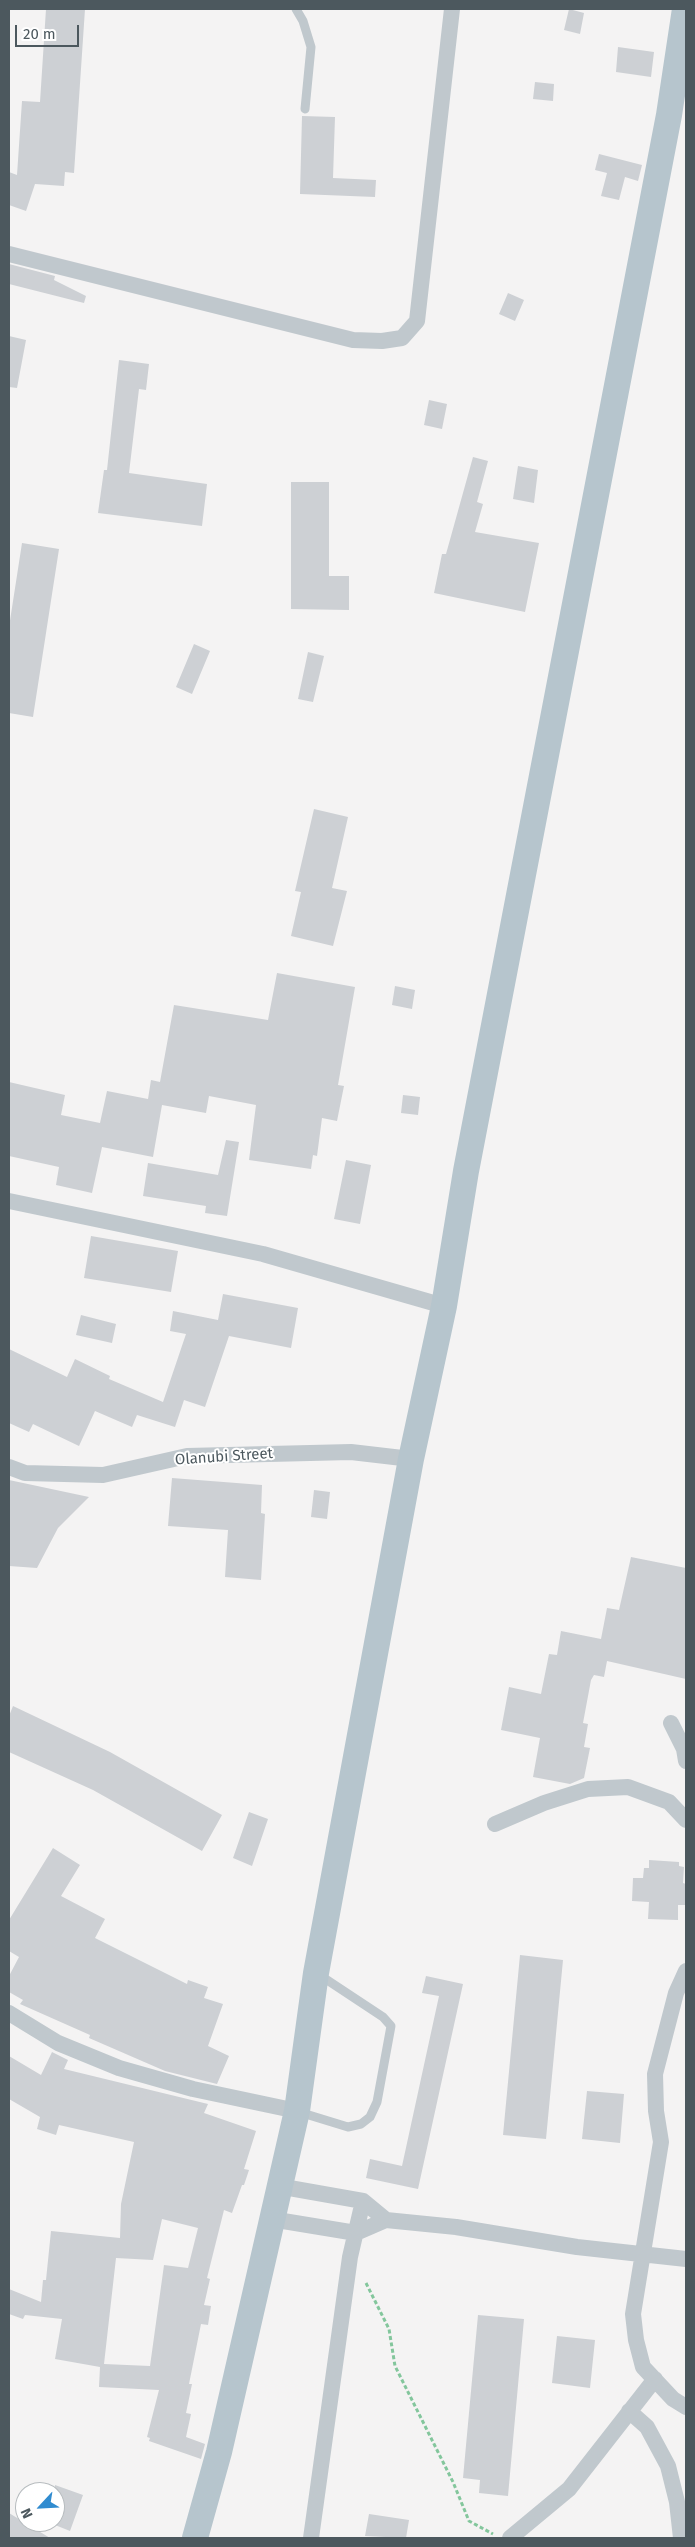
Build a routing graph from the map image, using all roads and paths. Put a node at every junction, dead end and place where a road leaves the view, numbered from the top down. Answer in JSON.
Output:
{"nodes":[{"id":1,"x":296,"y":9,"type":"edge"},
{"id":2,"x":452,"y":9,"type":"edge"},
{"id":3,"x":685,"y":9,"type":"edge"},
{"id":4,"x":305,"y":110,"type":"dead end"},
{"id":5,"x":9,"y":254,"type":"edge"},
{"id":6,"x":9,"y":1202,"type":"edge"},
{"id":7,"x":444,"y":1306,"type":"junction"},
{"id":8,"x":411,"y":1458,"type":"junction"},
{"id":9,"x":9,"y":1467,"type":"edge"},
{"id":10,"x":671,"y":1724,"type":"dead end"},
{"id":11,"x":686,"y":1760,"type":"edge"},
{"id":12,"x":686,"y":1820,"type":"edge"},
{"id":13,"x":495,"y":1824,"type":"dead end"},
{"id":14,"x":686,"y":1971,"type":"edge"},
{"id":15,"x":316,"y":1973,"type":"junction"},
{"id":16,"x":9,"y":2013,"type":"edge"},
{"id":17,"x":297,"y":2111,"type":"junction"},
{"id":18,"x":278,"y":2186,"type":"junction"},
{"id":19,"x":363,"y":2202,"type":"junction"},
{"id":20,"x":271,"y":2219,"type":"junction"},
{"id":21,"x":386,"y":2220,"type":"junction"},
{"id":22,"x":356,"y":2232,"type":"junction"},
{"id":23,"x":644,"y":2254,"type":"junction"},
{"id":24,"x":686,"y":2259,"type":"edge"},
{"id":25,"x":365,"y":2280,"type":"dead end"},
{"id":26,"x":655,"y":2379,"type":"junction"},
{"id":27,"x":686,"y":2407,"type":"edge"},
{"id":28,"x":630,"y":2411,"type":"junction"},
{"id":29,"x":195,"y":2538,"type":"edge"},
{"id":30,"x":311,"y":2538,"type":"edge"},
{"id":31,"x":501,"y":2538,"type":"edge"},
{"id":32,"x":510,"y":2538,"type":"edge"},
{"id":33,"x":681,"y":2538,"type":"edge"}],
"edges":[{"from":1,"to":4,"type":"lane"},
{"from":2,"to":5,"type":"street"},
{"from":3,"to":7,"type":"main road"},
{"from":6,"to":7,"type":"street"},
{"from":7,"to":8,"type":"main road"},
{"from":8,"to":9,"type":"street","name":"Olanubi Street"},
{"from":8,"to":15,"type":"main road"},
{"from":10,"to":11,"type":"street"},
{"from":12,"to":13,"type":"street"},
{"from":14,"to":23,"type":"street"},
{"from":15,"to":17,"type":"main road"},
{"from":15,"to":17,"type":"lane"},
{"from":16,"to":17,"type":"street"},
{"from":17,"to":18,"type":"main road"},
{"from":18,"to":19,"type":"street"},
{"from":18,"to":20,"type":"main road"},
{"from":19,"to":21,"type":"street"},
{"from":19,"to":22,"type":"street"},
{"from":20,"to":22,"type":"street"},
{"from":20,"to":29,"type":"main road"},
{"from":21,"to":22,"type":"street"},
{"from":21,"to":23,"type":"street"},
{"from":22,"to":30,"type":"street"},
{"from":23,"to":24,"type":"street"},
{"from":23,"to":26,"type":"street"},
{"from":25,"to":31,"type":"path"},
{"from":26,"to":27,"type":"street"},
{"from":26,"to":28,"type":"street"},
{"from":28,"to":32,"type":"street"},
{"from":28,"to":33,"type":"street"}]}
